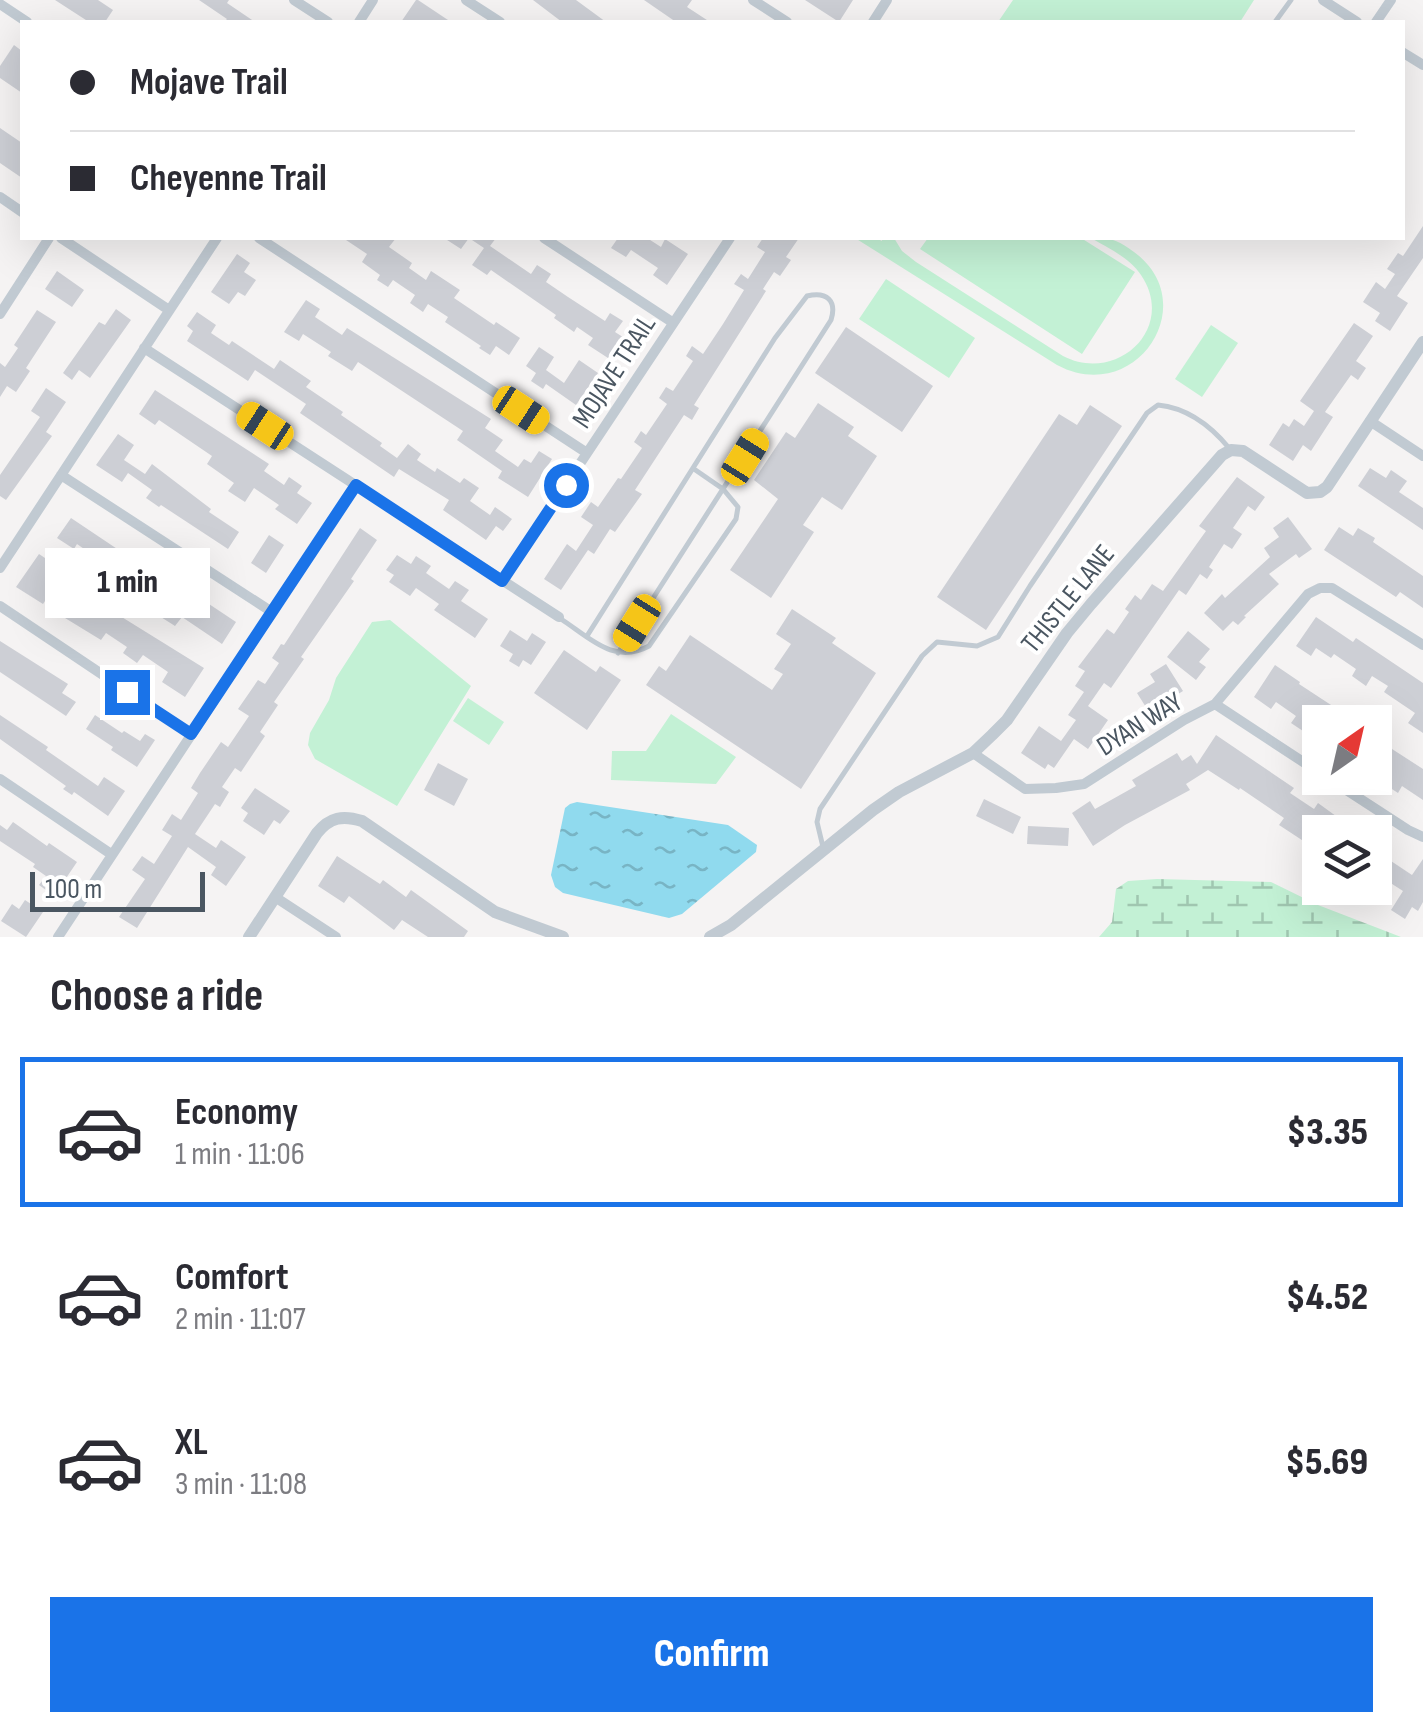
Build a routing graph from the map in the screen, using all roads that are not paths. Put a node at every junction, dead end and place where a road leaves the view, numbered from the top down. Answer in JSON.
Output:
{"nodes":[{"id":1,"x":294,"y":0,"type":"edge"},
{"id":2,"x":466,"y":0,"type":"edge"},
{"id":3,"x":753,"y":0,"type":"edge"},
{"id":4,"x":1323,"y":0,"type":"edge"},
{"id":5,"x":0,"y":4,"type":"edge"},
{"id":6,"x":25,"y":20,"type":"edge"},
{"id":7,"x":325,"y":20,"type":"edge"},
{"id":8,"x":497,"y":20,"type":"edge"},
{"id":9,"x":784,"y":20,"type":"edge"},
{"id":10,"x":1354,"y":20,"type":"edge"},
{"id":11,"x":48,"y":240,"type":"edge"},
{"id":12,"x":64,"y":240,"type":"edge"},
{"id":13,"x":216,"y":240,"type":"edge"},
{"id":14,"x":263,"y":240,"type":"edge"},
{"id":15,"x":547,"y":240,"type":"edge"},
{"id":16,"x":729,"y":240,"type":"edge"},
{"id":17,"x":169,"y":310,"type":"junction"},
{"id":18,"x":0,"y":314,"type":"edge"},
{"id":19,"x":672,"y":322,"type":"junction"},
{"id":20,"x":1423,"y":342,"type":"edge"},
{"id":21,"x":144,"y":348,"type":"junction"},
{"id":22,"x":1370,"y":421,"type":"junction"},
{"id":23,"x":1231,"y":450,"type":"junction"},
{"id":24,"x":587,"y":453,"type":"junction"},
{"id":25,"x":1423,"y":456,"type":"edge"},
{"id":26,"x":694,"y":469,"type":"junction"},
{"id":27,"x":61,"y":476,"type":"junction"},
{"id":28,"x":356,"y":485,"type":"junction"},
{"id":29,"x":724,"y":489,"type":"junction"},
{"id":30,"x":0,"y":568,"type":"edge"},
{"id":31,"x":502,"y":581,"type":"junction"},
{"id":32,"x":0,"y":606,"type":"edge"},
{"id":33,"x":272,"y":612,"type":"junction"},
{"id":34,"x":558,"y":617,"type":"joint"},
{"id":35,"x":587,"y":636,"type":"junction"},
{"id":36,"x":1423,"y":646,"type":"edge"},
{"id":37,"x":618,"y":653,"type":"junction"},
{"id":38,"x":1215,"y":704,"type":"junction"},
{"id":39,"x":191,"y":734,"type":"junction"},
{"id":40,"x":973,"y":753,"type":"junction"},
{"id":41,"x":1302,"y":760,"type":"edge"},
{"id":42,"x":0,"y":780,"type":"edge"},
{"id":43,"x":1354,"y":795,"type":"edge"},
{"id":44,"x":1423,"y":837,"type":"edge"},
{"id":45,"x":824,"y":850,"type":"junction"},
{"id":46,"x":111,"y":854,"type":"junction"},
{"id":47,"x":276,"y":897,"type":"junction"},
{"id":48,"x":58,"y":937,"type":"edge"},
{"id":49,"x":249,"y":937,"type":"edge"},
{"id":50,"x":336,"y":937,"type":"edge"},
{"id":51,"x":563,"y":937,"type":"edge"},
{"id":52,"x":710,"y":937,"type":"edge"}],
"edges":[{"from":1,"to":7,"type":"street"},
{"from":2,"to":8,"type":"street"},
{"from":3,"to":9,"type":"street"},
{"from":4,"to":10,"type":"street"},
{"from":5,"to":6,"type":"street"},
{"from":11,"to":18,"type":"street"},
{"from":12,"to":17,"type":"street"},
{"from":13,"to":17,"type":"street"},
{"from":14,"to":24,"type":"street"},
{"from":15,"to":19,"type":"street"},
{"from":16,"to":19,"type":"street","name":"MOJAVE TRAIL"},
{"from":17,"to":21,"type":"street"},
{"from":19,"to":24,"type":"street","name":"MOJAVE TRAIL"},
{"from":20,"to":22,"type":"street"},
{"from":21,"to":27,"type":"street"},
{"from":21,"to":28,"type":"street"},
{"from":22,"to":23,"type":"street"},
{"from":22,"to":25,"type":"street"},
{"from":23,"to":40,"type":"street","name":"THISTLE LANE"},
{"from":23,"to":45,"type":"lane"},
{"from":24,"to":31,"type":"street","name":"MOJAVE TRAIL"},
{"from":26,"to":29,"type":"lane"},
{"from":26,"to":29,"type":"lane"},
{"from":26,"to":35,"type":"lane"},
{"from":27,"to":30,"type":"street"},
{"from":27,"to":33,"type":"street"},
{"from":28,"to":31,"type":"street"},
{"from":28,"to":33,"type":"street"},
{"from":29,"to":37,"type":"lane"},
{"from":29,"to":37,"type":"lane"},
{"from":31,"to":34,"type":"street"},
{"from":32,"to":39,"type":"street"},
{"from":33,"to":39,"type":"street"},
{"from":34,"to":35,"type":"lane"},
{"from":35,"to":37,"type":"lane"},
{"from":36,"to":38,"type":"street"},
{"from":38,"to":40,"type":"street","name":"DYAN WAY"},
{"from":38,"to":41,"type":"street","name":"DYAN WAY"},
{"from":39,"to":46,"type":"street"},
{"from":40,"to":45,"type":"street","name":"THISTLE LANE"},
{"from":42,"to":46,"type":"street"},
{"from":43,"to":44,"type":"street"},
{"from":45,"to":52,"type":"street","name":"THISTLE LANE"},
{"from":46,"to":48,"type":"street"},
{"from":47,"to":49,"type":"street"},
{"from":47,"to":50,"type":"street"},
{"from":47,"to":51,"type":"street"}]}
